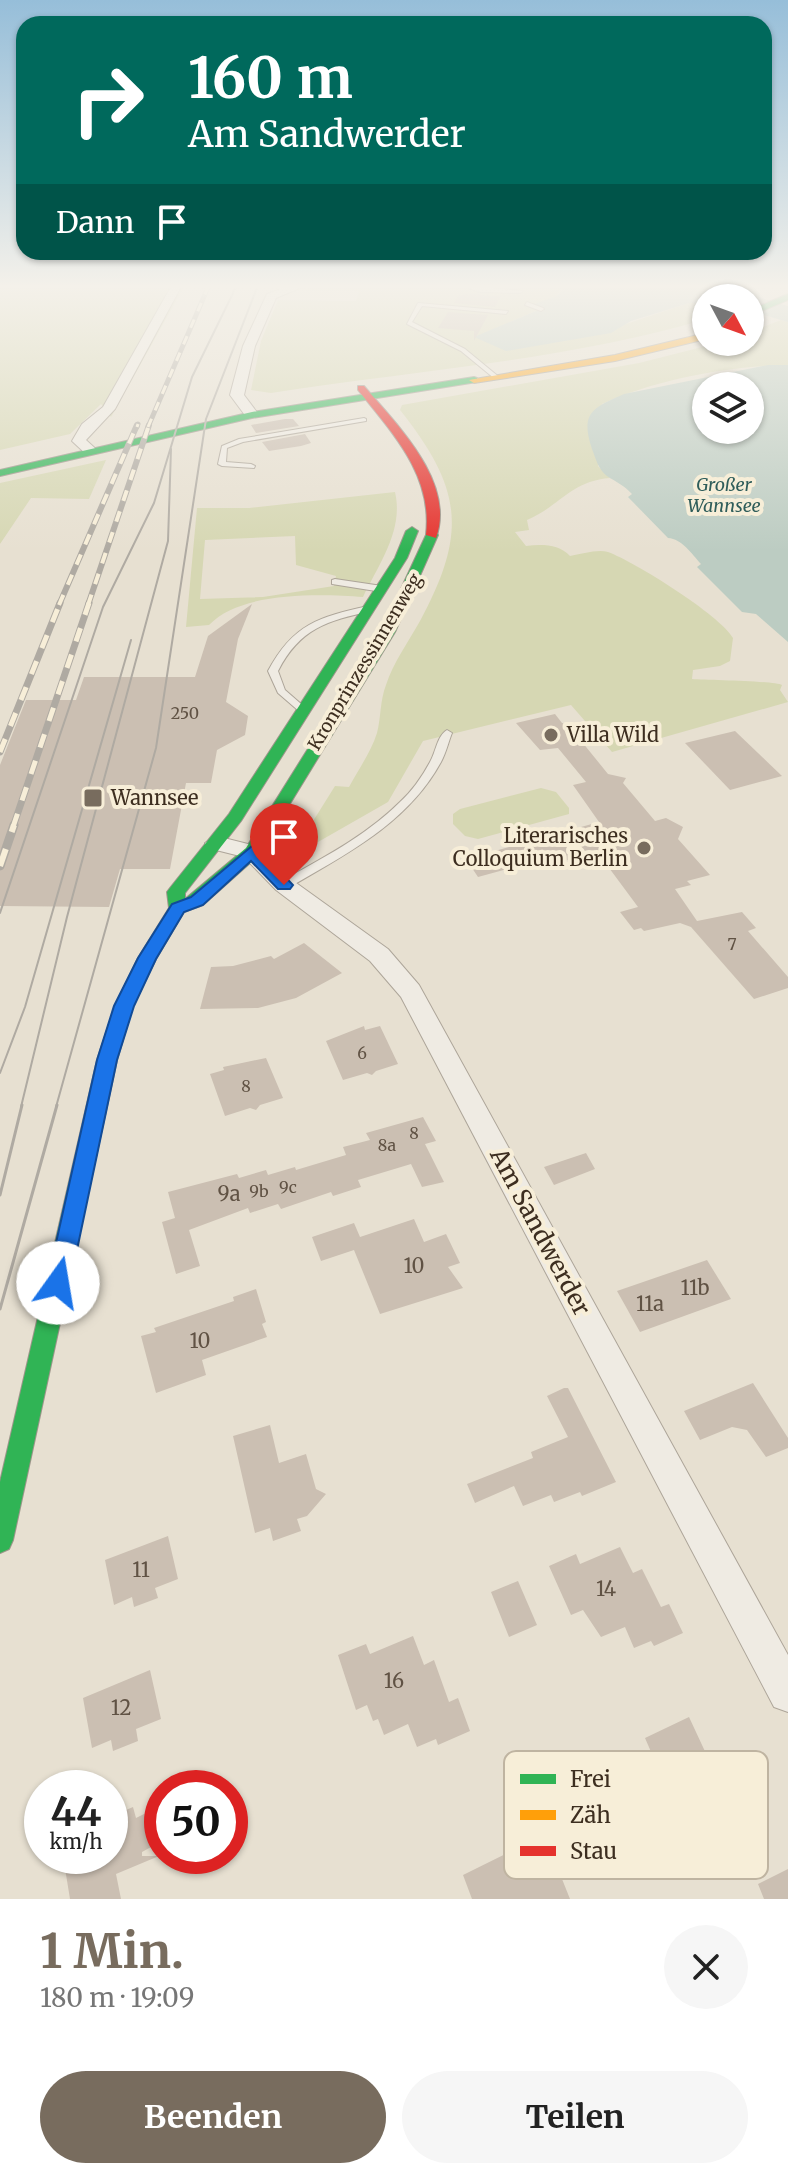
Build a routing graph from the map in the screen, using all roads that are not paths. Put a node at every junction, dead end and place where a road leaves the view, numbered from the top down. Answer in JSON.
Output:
{"nodes":[{"id":1,"x":128,"y":374,"type":"edge"},
{"id":2,"x":242,"y":374,"type":"edge"},
{"id":3,"x":500,"y":374,"type":"edge"},
{"id":4,"x":493,"y":375,"type":"joint"},
{"id":5,"x":354,"y":394,"type":"junction"},
{"id":6,"x":248,"y":410,"type":"junction"},
{"id":7,"x":384,"y":417,"type":"junction"},
{"id":8,"x":364,"y":420,"type":"junction"},
{"id":9,"x":85,"y":446,"type":"junction"},
{"id":10,"x":0,"y":459,"type":"edge"},
{"id":11,"x":251,"y":466,"type":"dead end"},
{"id":12,"x":0,"y":473,"type":"edge"},
{"id":13,"x":335,"y":582,"type":"dead end"},
{"id":14,"x":382,"y":589,"type":"junction"},
{"id":15,"x":409,"y":594,"type":"junction"},
{"id":16,"x":368,"y":609,"type":"junction"},
{"id":17,"x":303,"y":710,"type":"junction"},
{"id":18,"x":447,"y":733,"type":"dead end"},
{"id":19,"x":216,"y":843,"type":"junction"},
{"id":20,"x":252,"y":852,"type":"junction"},
{"id":21,"x":284,"y":885,"type":"junction"},
{"id":22,"x":178,"y":908,"type":"junction"},
{"id":23,"x":0,"y":1540,"type":"edge"},
{"id":24,"x":788,"y":1693,"type":"edge"}],
"edges":[{"from":1,"to":9,"type":"street"},
{"from":2,"to":6,"type":"street"},
{"from":3,"to":4,"type":"main road"},
{"from":4,"to":5,"type":"main road"},
{"from":5,"to":6,"type":"main road"},
{"from":5,"to":7,"type":"main road","name":"Kronprinzessinnenweg"},
{"from":5,"to":8,"type":"main road","name":"Kronprinzessinnenweg"},
{"from":6,"to":9,"type":"main road"},
{"from":7,"to":8,"type":"main road"},
{"from":7,"to":15,"type":"main road","name":"Kronprinzessinnenweg"},
{"from":8,"to":11,"type":"lane"},
{"from":8,"to":14,"type":"main road","name":"Kronprinzessinnenweg"},
{"from":9,"to":10,"type":"main road"},
{"from":9,"to":12,"type":"main road"},
{"from":13,"to":14,"type":"lane"},
{"from":14,"to":15,"type":"main road"},
{"from":14,"to":16,"type":"main road","name":"Kronprinzessinnenweg"},
{"from":15,"to":20,"type":"main road","name":"Kronprinzessinnenweg"},
{"from":16,"to":17,"type":"main road","name":"Kronprinzessinnenweg"},
{"from":16,"to":17,"type":"lane"},
{"from":17,"to":19,"type":"main road","name":"Kronprinzessinnenweg"},
{"from":18,"to":21,"type":"lane"},
{"from":19,"to":20,"type":"street"},
{"from":19,"to":22,"type":"main road","name":"Kronprinzessinnenweg"},
{"from":20,"to":21,"type":"street","name":"Am Sandwerder"},
{"from":20,"to":22,"type":"main road","name":"Kronprinzessinnenweg"},
{"from":21,"to":24,"type":"street","name":"Am Sandwerder"},
{"from":22,"to":23,"type":"main road","name":"Kronprinzessinnenweg"}]}
